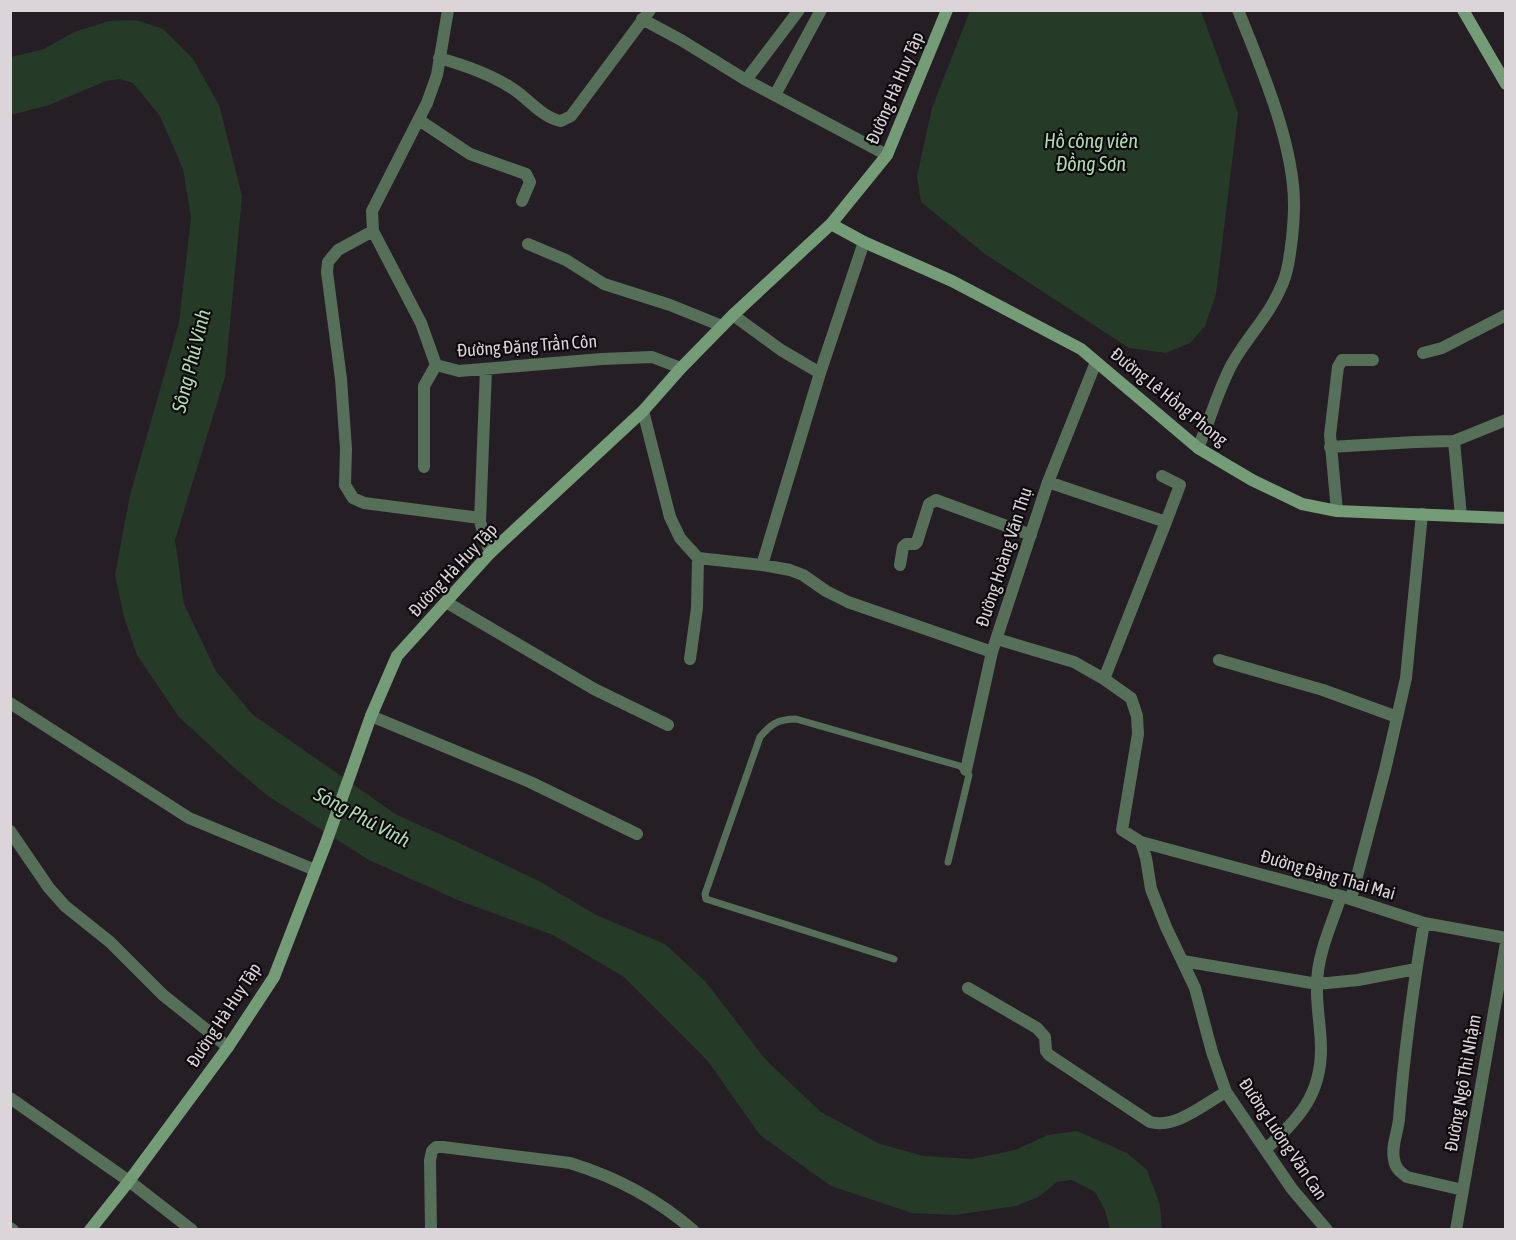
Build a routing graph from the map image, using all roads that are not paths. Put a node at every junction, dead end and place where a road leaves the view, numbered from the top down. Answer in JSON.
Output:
{"nodes":[{"id":1,"x":448,"y":10,"type":"edge"},
{"id":2,"x":800,"y":10,"type":"edge"},
{"id":3,"x":821,"y":10,"type":"edge"},
{"id":4,"x":947,"y":10,"type":"edge"},
{"id":5,"x":1238,"y":10,"type":"edge"},
{"id":6,"x":1463,"y":10,"type":"edge"},
{"id":7,"x":645,"y":14,"type":"edge"},
{"id":8,"x":439,"y":58,"type":"junction"},
{"id":9,"x":746,"y":80,"type":"junction"},
{"id":10,"x":1506,"y":84,"type":"edge"},
{"id":11,"x":775,"y":95,"type":"junction"},
{"id":12,"x":419,"y":120,"type":"junction"},
{"id":13,"x":887,"y":155,"type":"junction"},
{"id":14,"x":522,"y":201,"type":"dead end"},
{"id":15,"x":831,"y":224,"type":"junction"},
{"id":16,"x":373,"y":231,"type":"junction"},
{"id":17,"x":864,"y":242,"type":"junction"},
{"id":18,"x":528,"y":244,"type":"dead end"},
{"id":19,"x":733,"y":315,"type":"junction"},
{"id":20,"x":1506,"y":315,"type":"edge"},
{"id":21,"x":722,"y":326,"type":"junction"},
{"id":22,"x":1423,"y":352,"type":"dead end"},
{"id":23,"x":1373,"y":360,"type":"dead end"},
{"id":24,"x":1096,"y":362,"type":"junction"},
{"id":25,"x":436,"y":365,"type":"junction"},
{"id":26,"x":681,"y":368,"type":"junction"},
{"id":27,"x":486,"y":369,"type":"junction"},
{"id":28,"x":820,"y":374,"type":"junction"},
{"id":29,"x":643,"y":411,"type":"junction"},
{"id":30,"x":1506,"y":420,"type":"edge"},
{"id":31,"x":1454,"y":441,"type":"junction"},
{"id":32,"x":1330,"y":447,"type":"junction"},
{"id":33,"x":1198,"y":448,"type":"junction"},
{"id":34,"x":424,"y":467,"type":"dead end"},
{"id":35,"x":1162,"y":476,"type":"dead end"},
{"id":36,"x":1048,"y":482,"type":"junction"},
{"id":37,"x":1337,"y":511,"type":"junction"},
{"id":38,"x":1422,"y":514,"type":"junction"},
{"id":39,"x":1461,"y":516,"type":"junction"},
{"id":40,"x":480,"y":518,"type":"junction"},
{"id":41,"x":1506,"y":518,"type":"edge"},
{"id":42,"x":1166,"y":522,"type":"junction"},
{"id":43,"x":1031,"y":535,"type":"junction"},
{"id":44,"x":490,"y":554,"type":"junction"},
{"id":45,"x":698,"y":558,"type":"junction"},
{"id":46,"x":900,"y":564,"type":"dead end"},
{"id":47,"x":762,"y":565,"type":"junction"},
{"id":48,"x":446,"y":602,"type":"junction"},
{"id":49,"x":997,"y":639,"type":"junction"},
{"id":50,"x":992,"y":652,"type":"junction"},
{"id":51,"x":690,"y":659,"type":"dead end"},
{"id":52,"x":1219,"y":660,"type":"dead end"},
{"id":53,"x":1104,"y":679,"type":"junction"},
{"id":54,"x":10,"y":703,"type":"edge"},
{"id":55,"x":371,"y":716,"type":"junction"},
{"id":56,"x":1397,"y":717,"type":"junction"},
{"id":57,"x":668,"y":725,"type":"dead end"},
{"id":58,"x":966,"y":770,"type":"junction"},
{"id":59,"x":10,"y":831,"type":"edge"},
{"id":60,"x":637,"y":834,"type":"dead end"},
{"id":61,"x":1141,"y":842,"type":"junction"},
{"id":62,"x":948,"y":862,"type":"dead end"},
{"id":63,"x":315,"y":870,"type":"junction"},
{"id":64,"x":1346,"y":898,"type":"junction"},
{"id":65,"x":1424,"y":923,"type":"junction"},
{"id":66,"x":1506,"y":938,"type":"edge"},
{"id":67,"x":1506,"y":943,"type":"edge"},
{"id":68,"x":894,"y":959,"type":"dead end"},
{"id":69,"x":1183,"y":961,"type":"junction"},
{"id":70,"x":1416,"y":969,"type":"junction"},
{"id":71,"x":1317,"y":984,"type":"junction"},
{"id":72,"x":968,"y":988,"type":"dead end"},
{"id":73,"x":228,"y":1047,"type":"junction"},
{"id":74,"x":1226,"y":1092,"type":"junction"},
{"id":75,"x":10,"y":1098,"type":"edge"},
{"id":76,"x":1266,"y":1149,"type":"junction"},
{"id":77,"x":129,"y":1180,"type":"junction"},
{"id":78,"x":1463,"y":1190,"type":"junction"},
{"id":79,"x":90,"y":1230,"type":"edge"},
{"id":80,"x":192,"y":1230,"type":"edge"},
{"id":81,"x":431,"y":1230,"type":"edge"},
{"id":82,"x":693,"y":1230,"type":"edge"},
{"id":83,"x":1327,"y":1230,"type":"edge"},
{"id":84,"x":1456,"y":1230,"type":"edge"}],
"edges":[{"from":1,"to":8,"type":"street"},
{"from":2,"to":9,"type":"street"},
{"from":3,"to":11,"type":"street"},
{"from":4,"to":13,"type":"main road","name":"Đường Hà Huy Tập"},
{"from":5,"to":33,"type":"street"},
{"from":6,"to":10,"type":"main road"},
{"from":7,"to":8,"type":"street"},
{"from":7,"to":9,"type":"street"},
{"from":8,"to":12,"type":"street"},
{"from":9,"to":11,"type":"street"},
{"from":11,"to":13,"type":"street"},
{"from":12,"to":14,"type":"street"},
{"from":12,"to":16,"type":"street"},
{"from":13,"to":15,"type":"main road","name":"Đường Hà Huy Tập"},
{"from":15,"to":17,"type":"main road","name":"Đường Lê Hồng Phong"},
{"from":15,"to":19,"type":"main road","name":"Đường Hà Huy Tập"},
{"from":16,"to":25,"type":"street","name":"Đường Đặng Trần Côn"},
{"from":16,"to":40,"type":"street"},
{"from":17,"to":24,"type":"main road","name":"Đường Lê Hồng Phong"},
{"from":17,"to":28,"type":"street"},
{"from":18,"to":21,"type":"street"},
{"from":19,"to":21,"type":"main road","name":"Đường Hà Huy Tập"},
{"from":19,"to":28,"type":"street"},
{"from":20,"to":22,"type":"street"},
{"from":21,"to":26,"type":"main road","name":"Đường Hà Huy Tập"},
{"from":23,"to":32,"type":"street"},
{"from":24,"to":33,"type":"main road","name":"Đường Lê Hồng Phong"},
{"from":24,"to":36,"type":"street","name":"Đường Hoàng Văn Thụ"},
{"from":25,"to":27,"type":"street","name":"Đường Đặng Trần Côn"},
{"from":25,"to":34,"type":"street"},
{"from":26,"to":27,"type":"street","name":"Đường Đặng Trần Côn"},
{"from":26,"to":29,"type":"main road","name":"Đường Hà Huy Tập"},
{"from":27,"to":40,"type":"street"},
{"from":28,"to":47,"type":"street"},
{"from":29,"to":44,"type":"main road","name":"Đường Hà Huy Tập"},
{"from":29,"to":45,"type":"street"},
{"from":30,"to":31,"type":"street"},
{"from":31,"to":32,"type":"street"},
{"from":31,"to":39,"type":"street"},
{"from":32,"to":37,"type":"street"},
{"from":33,"to":37,"type":"main road","name":"Đường Lê Hồng Phong"},
{"from":35,"to":42,"type":"street"},
{"from":36,"to":42,"type":"street"},
{"from":36,"to":43,"type":"street","name":"Đường Hoàng Văn Thụ"},
{"from":37,"to":38,"type":"main road","name":"Đường Lê Hồng Phong"},
{"from":38,"to":39,"type":"main road","name":"Đường Lê Hồng Phong"},
{"from":38,"to":56,"type":"street"},
{"from":39,"to":41,"type":"main road","name":"Đường Lê Hồng Phong"},
{"from":40,"to":44,"type":"street"},
{"from":42,"to":53,"type":"street"},
{"from":43,"to":46,"type":"street"},
{"from":43,"to":49,"type":"street","name":"Đường Hoàng Văn Thụ"},
{"from":44,"to":48,"type":"main road","name":"Đường Hà Huy Tập"},
{"from":45,"to":47,"type":"street"},
{"from":45,"to":51,"type":"street"},
{"from":47,"to":50,"type":"street"},
{"from":48,"to":55,"type":"main road","name":"Đường Hà Huy Tập"},
{"from":48,"to":57,"type":"street"},
{"from":49,"to":50,"type":"street","name":"Đường Hoàng Văn Thụ"},
{"from":49,"to":53,"type":"street","name":"Đường Lương Văn Can"},
{"from":50,"to":58,"type":"street","name":"Đường Hoàng Văn Thụ"},
{"from":52,"to":56,"type":"street"},
{"from":53,"to":61,"type":"street","name":"Đường Lương Văn Can"},
{"from":54,"to":63,"type":"street"},
{"from":55,"to":60,"type":"street"},
{"from":55,"to":63,"type":"main road","name":"Đường Hà Huy Tập"},
{"from":56,"to":64,"type":"street"},
{"from":58,"to":62,"type":"lane"},
{"from":58,"to":68,"type":"lane"},
{"from":59,"to":73,"type":"street"},
{"from":61,"to":64,"type":"street","name":"Đường Đặng Thai Mai"},
{"from":61,"to":69,"type":"street","name":"Đường Lương Văn Can"},
{"from":63,"to":73,"type":"main road","name":"Đường Hà Huy Tập"},
{"from":64,"to":65,"type":"street","name":"Đường Đặng Thai Mai"},
{"from":64,"to":71,"type":"street"},
{"from":65,"to":66,"type":"street","name":"Đường Đặng Thai Mai"},
{"from":65,"to":70,"type":"street"},
{"from":67,"to":78,"type":"street","name":"Đường Ngô Thì Nhậm"},
{"from":69,"to":71,"type":"street"},
{"from":69,"to":74,"type":"street","name":"Đường Lương Văn Can"},
{"from":70,"to":71,"type":"street"},
{"from":70,"to":78,"type":"street"},
{"from":71,"to":76,"type":"street"},
{"from":72,"to":74,"type":"street"},
{"from":73,"to":77,"type":"main road","name":"Đường Hà Huy Tập"},
{"from":74,"to":76,"type":"street","name":"Đường Lương Văn Can"},
{"from":75,"to":77,"type":"street"},
{"from":76,"to":83,"type":"street","name":"Đường Lương Văn Can"},
{"from":77,"to":79,"type":"main road","name":"Đường Hà Huy Tập"},
{"from":77,"to":80,"type":"street"},
{"from":78,"to":84,"type":"street","name":"Đường Ngô Thì Nhậm"},
{"from":81,"to":82,"type":"street"}]}
